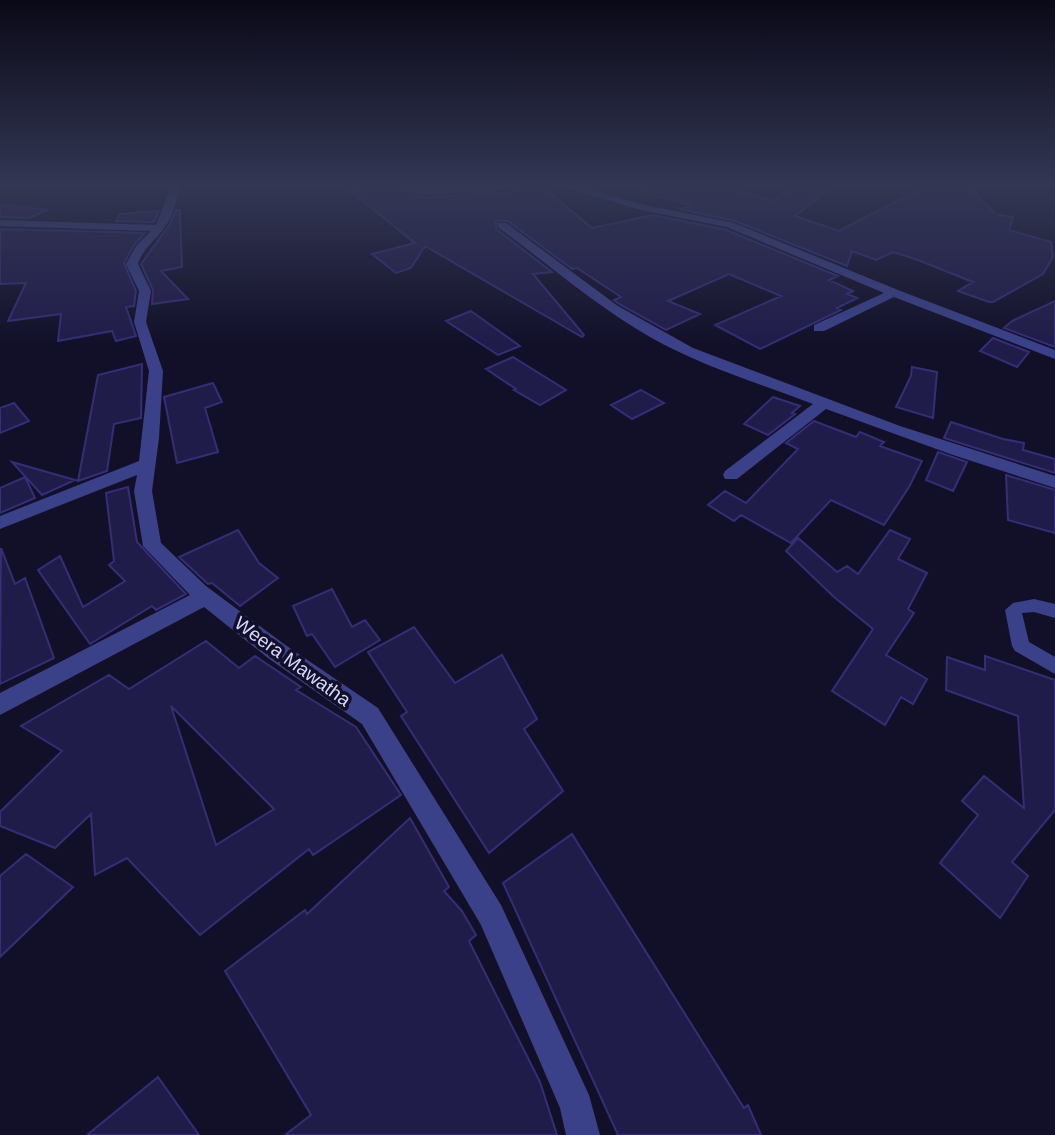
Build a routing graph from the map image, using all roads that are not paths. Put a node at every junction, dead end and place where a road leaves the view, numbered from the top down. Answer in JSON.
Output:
{"nodes":[{"id":1,"x":147,"y":238,"type":"edge"},
{"id":2,"x":519,"y":238,"type":"edge"},
{"id":3,"x":761,"y":238,"type":"edge"},
{"id":4,"x":894,"y":293,"type":"junction"},
{"id":5,"x":819,"y":328,"type":"dead end"},
{"id":6,"x":1055,"y":355,"type":"edge"},
{"id":7,"x":824,"y":403,"type":"junction"},
{"id":8,"x":148,"y":464,"type":"junction"},
{"id":9,"x":731,"y":475,"type":"dead end"},
{"id":10,"x":1055,"y":482,"type":"edge"},
{"id":11,"x":0,"y":523,"type":"edge"},
{"id":12,"x":205,"y":597,"type":"junction"},
{"id":13,"x":1055,"y":611,"type":"edge"},
{"id":14,"x":1055,"y":667,"type":"edge"},
{"id":15,"x":0,"y":705,"type":"edge"},
{"id":16,"x":583,"y":1135,"type":"edge"}],
"edges":[{"from":1,"to":8,"type":"street","name":"Weera Mawatha"},
{"from":2,"to":7,"type":"street"},
{"from":3,"to":4,"type":"street"},
{"from":4,"to":5,"type":"street"},
{"from":4,"to":6,"type":"street"},
{"from":7,"to":9,"type":"street"},
{"from":7,"to":10,"type":"street"},
{"from":8,"to":11,"type":"street"},
{"from":8,"to":12,"type":"street","name":"Weera Mawatha"},
{"from":12,"to":15,"type":"street"},
{"from":12,"to":16,"type":"street","name":"Weera Mawatha"},
{"from":13,"to":14,"type":"lane"}]}
